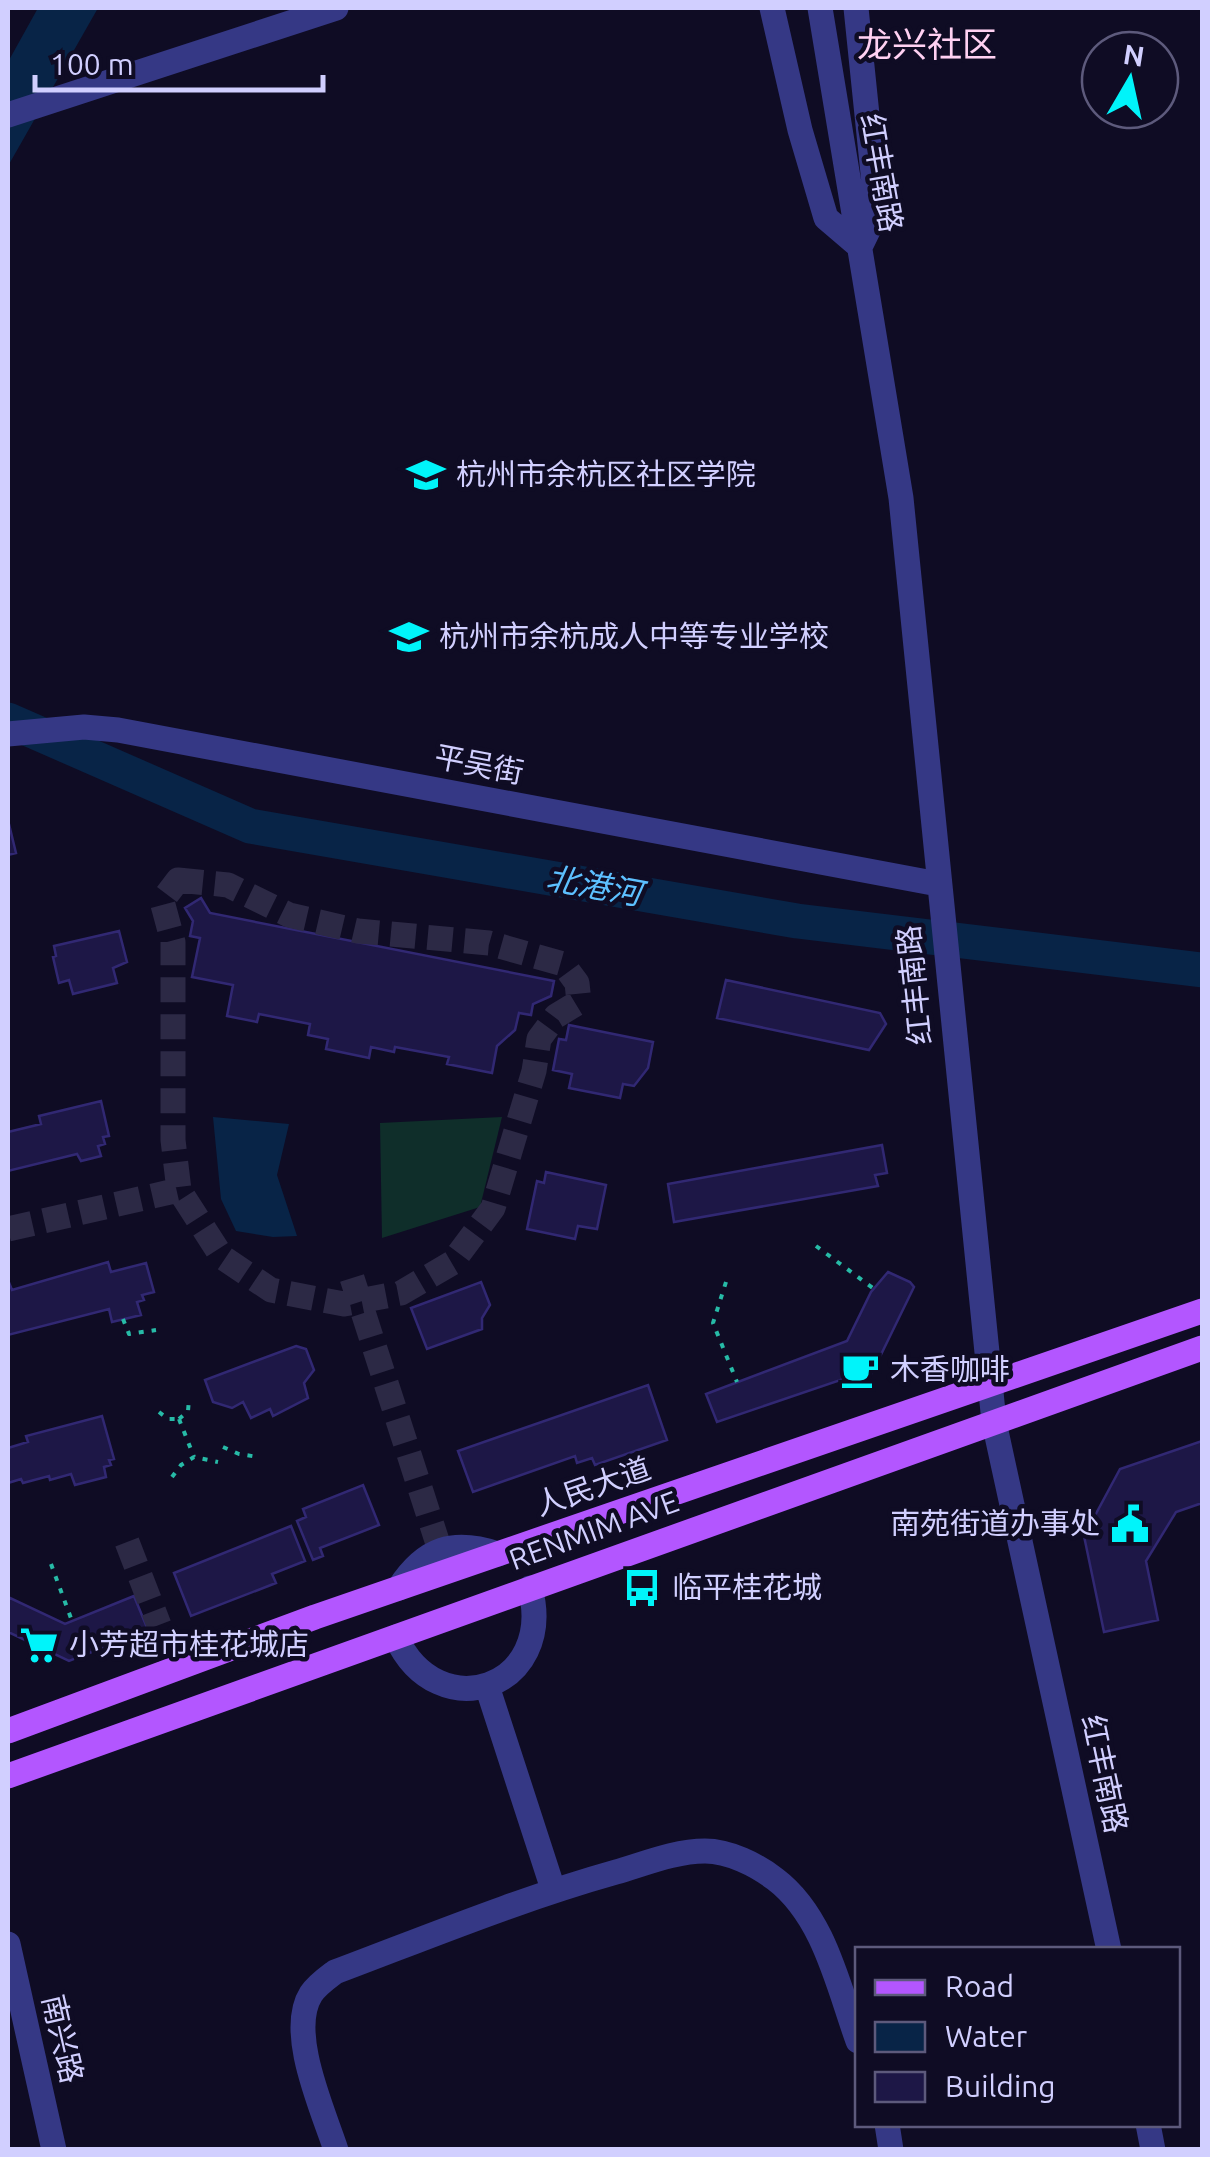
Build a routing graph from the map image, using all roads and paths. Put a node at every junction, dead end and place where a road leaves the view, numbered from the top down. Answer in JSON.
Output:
{"nodes":[{"id":1,"x":336,"y":8,"type":"edge"},
{"id":2,"x":772,"y":8,"type":"edge"},
{"id":3,"x":820,"y":8,"type":"edge"},
{"id":4,"x":856,"y":8,"type":"edge"},
{"id":5,"x":8,"y":115,"type":"edge"},
{"id":6,"x":860,"y":247,"type":"junction"},
{"id":7,"x":8,"y":734,"type":"edge"},
{"id":8,"x":938,"y":885,"type":"junction"},
{"id":9,"x":816,"y":1246,"type":"dead end"},
{"id":10,"x":726,"y":1282,"type":"dead end"},
{"id":11,"x":874,"y":1288,"type":"dead end"},
{"id":12,"x":1202,"y":1311,"type":"edge"},
{"id":13,"x":123,"y":1320,"type":"dead end"},
{"id":14,"x":156,"y":1330,"type":"dead end"},
{"id":15,"x":1202,"y":1348,"type":"edge"},
{"id":16,"x":738,"y":1382,"type":"dead end"},
{"id":17,"x":990,"y":1384,"type":"junction"},
{"id":18,"x":190,"y":1399,"type":"dead end"},
{"id":19,"x":159,"y":1412,"type":"dead end"},
{"id":20,"x":179,"y":1418,"type":"junction"},
{"id":21,"x":994,"y":1422,"type":"junction"},
{"id":22,"x":223,"y":1447,"type":"dead end"},
{"id":23,"x":258,"y":1456,"type":"dead end"},
{"id":24,"x":194,"y":1457,"type":"junction"},
{"id":25,"x":218,"y":1462,"type":"dead end"},
{"id":26,"x":172,"y":1477,"type":"dead end"},
{"id":27,"x":498,"y":1554,"type":"dead end"},
{"id":28,"x":50,"y":1564,"type":"dead end"},
{"id":29,"x":399,"y":1588,"type":"junction"},
{"id":30,"x":530,"y":1588,"type":"junction"},
{"id":31,"x":72,"y":1621,"type":"dead end"},
{"id":32,"x":396,"y":1636,"type":"junction"},
{"id":33,"x":487,"y":1686,"type":"junction"},
{"id":34,"x":8,"y":1732,"type":"edge"},
{"id":35,"x":8,"y":1776,"type":"edge"},
{"id":36,"x":553,"y":1889,"type":"junction"},
{"id":37,"x":8,"y":1944,"type":"edge"},
{"id":38,"x":1109,"y":1947,"type":"edge"},
{"id":39,"x":855,"y":2032,"type":"edge"},
{"id":40,"x":54,"y":2150,"type":"edge"},
{"id":41,"x":336,"y":2150,"type":"edge"}],
"edges":[{"from":1,"to":5,"type":"street"},
{"from":2,"to":6,"type":"street"},
{"from":3,"to":6,"type":"street","name":"红丰南路"},
{"from":4,"to":6,"type":"street"},
{"from":6,"to":8,"type":"street","name":"红丰南路"},
{"from":7,"to":8,"type":"street","name":"平吴街"},
{"from":8,"to":17,"type":"street","name":"红丰南路"},
{"from":9,"to":11,"type":"path"},
{"from":10,"to":16,"type":"path"},
{"from":12,"to":17,"type":"main road","name":"人民大道"},
{"from":13,"to":14,"type":"path"},
{"from":15,"to":21,"type":"main road","name":"RENMIM AVE"},
{"from":17,"to":21,"type":"street","name":"红丰南路"},
{"from":17,"to":29,"type":"main road","name":"人民大道"},
{"from":18,"to":20,"type":"path"},
{"from":19,"to":20,"type":"path"},
{"from":20,"to":24,"type":"path"},
{"from":21,"to":30,"type":"main road","name":"RENMIM AVE"},
{"from":21,"to":38,"type":"street","name":"红丰南路"},
{"from":22,"to":23,"type":"path"},
{"from":24,"to":25,"type":"path"},
{"from":24,"to":26,"type":"path"},
{"from":27,"to":29,"type":"street"},
{"from":28,"to":31,"type":"path"},
{"from":29,"to":34,"type":"main road","name":"人民大道"},
{"from":30,"to":32,"type":"main road","name":"RENMIM AVE"},
{"from":30,"to":33,"type":"street"},
{"from":32,"to":33,"type":"street"},
{"from":32,"to":35,"type":"main road","name":"RENMIM AVE"},
{"from":33,"to":36,"type":"street"},
{"from":36,"to":39,"type":"street"},
{"from":36,"to":41,"type":"street"},
{"from":37,"to":40,"type":"street","name":"南兴路"}]}
